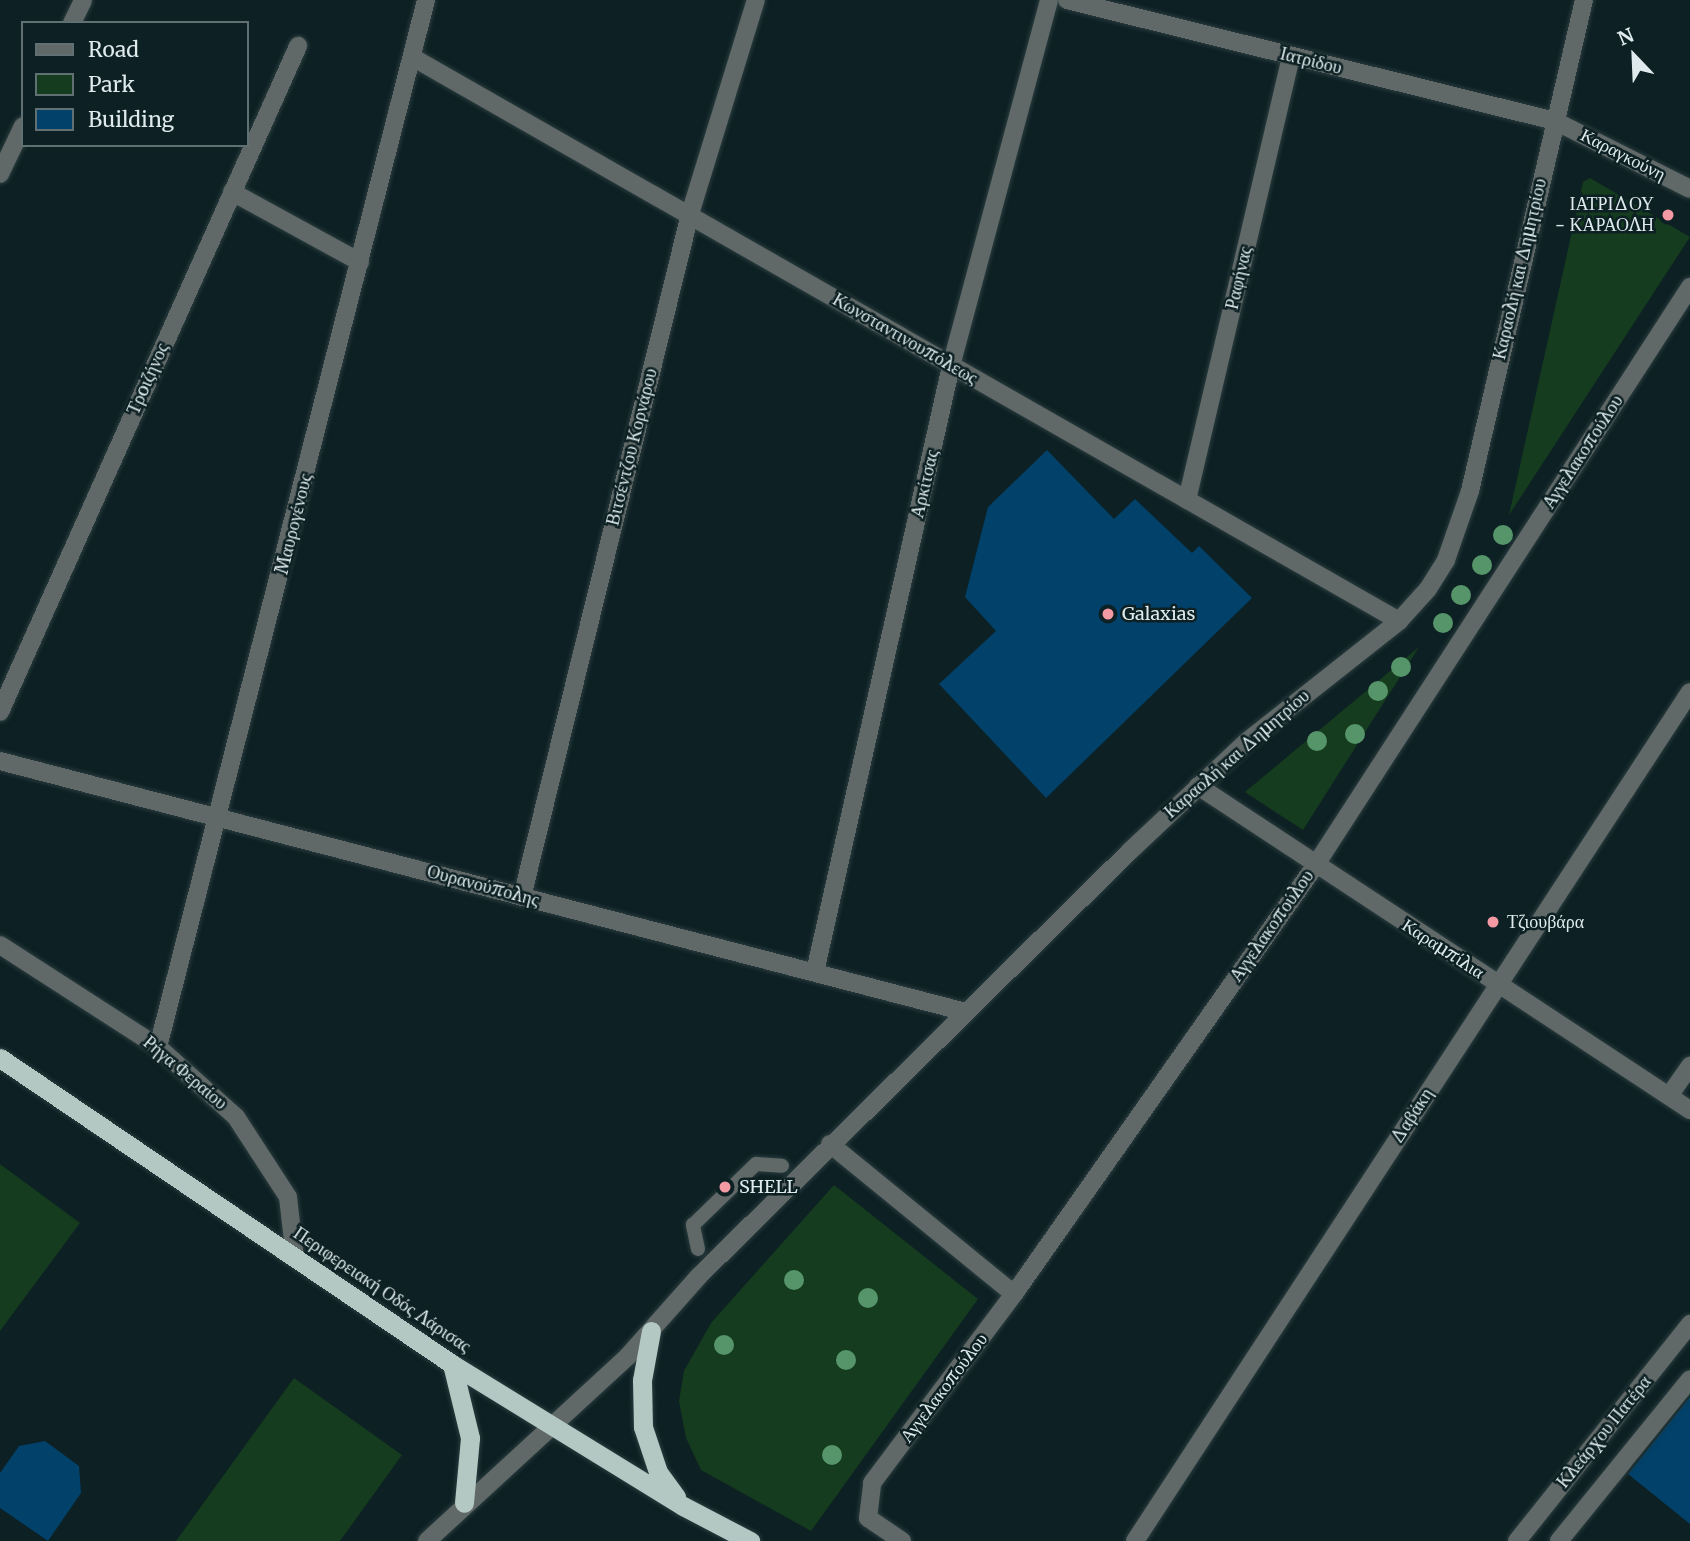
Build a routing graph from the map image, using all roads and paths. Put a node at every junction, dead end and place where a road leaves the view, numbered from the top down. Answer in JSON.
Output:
{"nodes":[{"id":1,"x":83,"y":0,"type":"edge"},
{"id":2,"x":426,"y":0,"type":"edge"},
{"id":3,"x":756,"y":0,"type":"edge"},
{"id":4,"x":1049,"y":0,"type":"edge"},
{"id":5,"x":1067,"y":0,"type":"edge"},
{"id":6,"x":1584,"y":0,"type":"edge"},
{"id":7,"x":73,"y":21,"type":"edge"},
{"id":8,"x":298,"y":46,"type":"dead end"},
{"id":9,"x":1291,"y":56,"type":"junction"},
{"id":10,"x":411,"y":57,"type":"junction"},
{"id":11,"x":1555,"y":121,"type":"junction"},
{"id":12,"x":21,"y":130,"type":"edge"},
{"id":13,"x":0,"y":174,"type":"edge"},
{"id":14,"x":1690,"y":189,"type":"edge"},
{"id":15,"x":232,"y":192,"type":"junction"},
{"id":16,"x":690,"y":214,"type":"junction"},
{"id":17,"x":360,"y":262,"type":"junction"},
{"id":18,"x":1690,"y":287,"type":"edge"},
{"id":19,"x":951,"y":366,"type":"junction"},
{"id":20,"x":1187,"y":500,"type":"junction"},
{"id":21,"x":1399,"y":621,"type":"junction"},
{"id":22,"x":1690,"y":692,"type":"edge"},
{"id":23,"x":0,"y":712,"type":"edge"},
{"id":24,"x":0,"y":761,"type":"edge"},
{"id":25,"x":1198,"y":786,"type":"junction"},
{"id":26,"x":221,"y":816,"type":"junction"},
{"id":27,"x":1315,"y":866,"type":"junction"},
{"id":28,"x":522,"y":897,"type":"junction"},
{"id":29,"x":0,"y":945,"type":"edge"},
{"id":30,"x":815,"y":972,"type":"junction"},
{"id":31,"x":1499,"y":984,"type":"junction"},
{"id":32,"x":966,"y":1012,"type":"junction"},
{"id":33,"x":158,"y":1047,"type":"junction"},
{"id":34,"x":0,"y":1058,"type":"edge"},
{"id":35,"x":1690,"y":1066,"type":"edge"},
{"id":36,"x":1669,"y":1096,"type":"junction"},
{"id":37,"x":1690,"y":1110,"type":"edge"},
{"id":38,"x":830,"y":1144,"type":"junction"},
{"id":39,"x":782,"y":1166,"type":"dead end"},
{"id":40,"x":698,"y":1249,"type":"dead end"},
{"id":41,"x":295,"y":1258,"type":"junction"},
{"id":42,"x":1014,"y":1294,"type":"junction"},
{"id":43,"x":1690,"y":1324,"type":"edge"},
{"id":44,"x":651,"y":1331,"type":"junction"},
{"id":45,"x":452,"y":1364,"type":"junction"},
{"id":46,"x":1690,"y":1379,"type":"edge"},
{"id":47,"x":554,"y":1424,"type":"junction"},
{"id":48,"x":464,"y":1503,"type":"junction"},
{"id":49,"x":683,"y":1506,"type":"junction"},
{"id":50,"x":427,"y":1541,"type":"edge"},
{"id":51,"x":750,"y":1541,"type":"edge"},
{"id":52,"x":902,"y":1541,"type":"edge"},
{"id":53,"x":1135,"y":1541,"type":"edge"},
{"id":54,"x":1517,"y":1541,"type":"edge"},
{"id":55,"x":1559,"y":1541,"type":"edge"}],
"edges":[{"from":1,"to":7,"type":"street"},
{"from":2,"to":10,"type":"street","name":"Μαυρογένους"},
{"from":3,"to":16,"type":"street","name":"Βιτσέντζου Κορνάρου"},
{"from":4,"to":19,"type":"street","name":"Αρκίτσας"},
{"from":5,"to":9,"type":"street","name":"Ιατρίδου"},
{"from":6,"to":11,"type":"street","name":"Καραολή και Δημητρίου"},
{"from":8,"to":15,"type":"street","name":"Τρoιζήνος"},
{"from":9,"to":11,"type":"street","name":"Ιατρίδου"},
{"from":9,"to":20,"type":"street","name":"Ραφήνας"},
{"from":10,"to":16,"type":"street","name":"Κωνσταντινουπόλεως"},
{"from":10,"to":17,"type":"street","name":"Μαυρογένους"},
{"from":11,"to":14,"type":"street","name":"Καραγκούνη"},
{"from":11,"to":21,"type":"street","name":"Καραολή και Δημητρίου"},
{"from":12,"to":13,"type":"street"},
{"from":15,"to":17,"type":"street"},
{"from":15,"to":23,"type":"street","name":"Τρoιζήνος"},
{"from":16,"to":19,"type":"street","name":"Κωνσταντινουπόλεως"},
{"from":16,"to":28,"type":"street","name":"Βιτσέντζου Κορνάρου"},
{"from":17,"to":26,"type":"street","name":"Μαυρογένους"},
{"from":18,"to":27,"type":"street","name":"Αγγελακοπούλου"},
{"from":19,"to":20,"type":"street","name":"Κωνσταντινουπόλεως"},
{"from":19,"to":30,"type":"street","name":"Αρκίτσας"},
{"from":20,"to":21,"type":"street","name":"Κωνσταντινουπόλεως"},
{"from":21,"to":25,"type":"street","name":"Καραολή και Δημητρίου"},
{"from":22,"to":31,"type":"street","name":"Δαβάκη"},
{"from":24,"to":26,"type":"street","name":"Ουρανούπολης"},
{"from":25,"to":27,"type":"street","name":"Καραμπίλια"},
{"from":25,"to":32,"type":"street","name":"Καραολή και Δημητρίου"},
{"from":26,"to":28,"type":"street","name":"Ουρανούπολης"},
{"from":26,"to":33,"type":"street","name":"Μαυρογένους"},
{"from":27,"to":31,"type":"street","name":"Καραμπίλια"},
{"from":27,"to":42,"type":"street","name":"Αγγελακοπούλου"},
{"from":28,"to":30,"type":"street","name":"Ουρανούπολης"},
{"from":29,"to":33,"type":"street","name":"Ρήγα Φεραίου"},
{"from":30,"to":32,"type":"street","name":"Ουρανούπολης"},
{"from":31,"to":36,"type":"street","name":"Καραμπίλια"},
{"from":31,"to":53,"type":"street","name":"Δαβάκη"},
{"from":32,"to":38,"type":"street","name":"Καραολή και Δημητρίου"},
{"from":33,"to":41,"type":"street","name":"Ρήγα Φεραίου"},
{"from":34,"to":41,"type":"highway","name":"Περιφερειακή Οδός Λάρισας"},
{"from":35,"to":36,"type":"street"},
{"from":36,"to":37,"type":"street","name":"Καραμπίλια"},
{"from":38,"to":42,"type":"street"},
{"from":38,"to":44,"type":"street","name":"Καραολή και Δημητρίου"},
{"from":39,"to":40,"type":"lane"},
{"from":41,"to":45,"type":"highway","name":"Περιφερειακή Οδός Λάρισας"},
{"from":42,"to":52,"type":"street","name":"Αγγελακοπούλου"},
{"from":43,"to":54,"type":"street","name":"Κλεάρχου Πατέρα"},
{"from":44,"to":47,"type":"street","name":"Καραολή και Δημητρίου"},
{"from":44,"to":49,"type":"highway"},
{"from":45,"to":47,"type":"highway","name":"Περιφερειακή Οδός Λάρισας"},
{"from":45,"to":48,"type":"highway"},
{"from":46,"to":55,"type":"street","name":"Κλεάρχου Πατέρα"},
{"from":47,"to":48,"type":"street","name":"Καραολή και Δημητρίου"},
{"from":47,"to":49,"type":"highway","name":"Περιφερειακή Οδός Λάρισας"},
{"from":48,"to":50,"type":"street","name":"Καραολή και Δημητρίου"},
{"from":49,"to":51,"type":"highway","name":"Περιφερειακή Οδός Λάρισας"}]}
